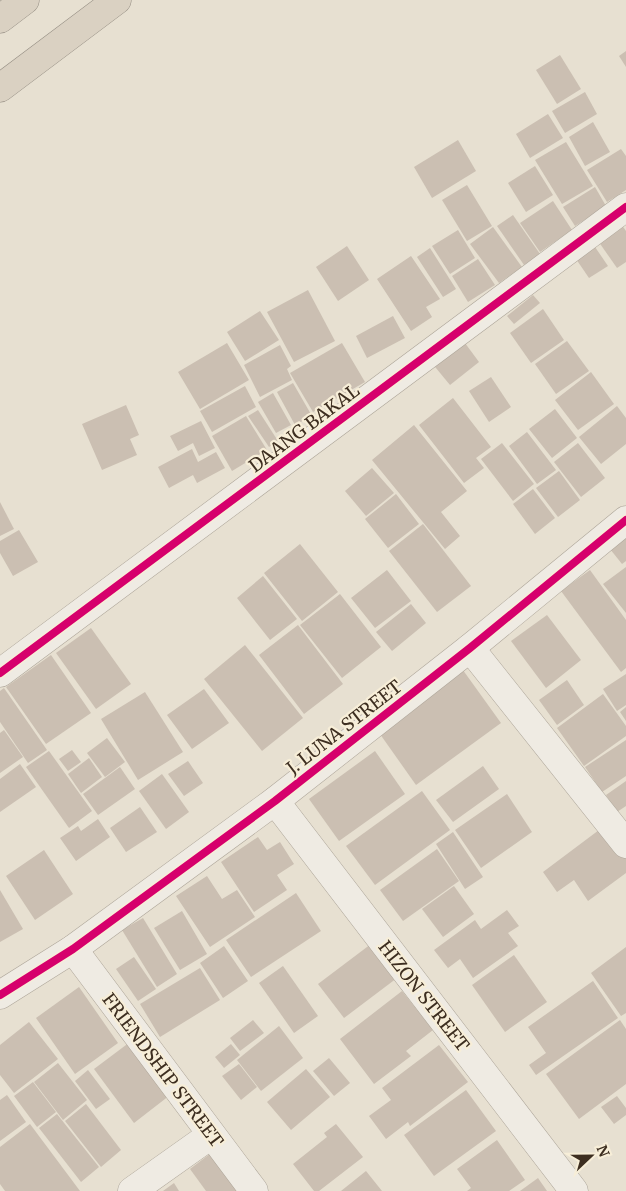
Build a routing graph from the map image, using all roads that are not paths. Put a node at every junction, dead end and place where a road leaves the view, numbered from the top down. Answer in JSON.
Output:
{"nodes":[{"id":1,"x":25,"y":0,"type":"edge"},
{"id":2,"x":117,"y":0,"type":"edge"},
{"id":3,"x":0,"y":19,"type":"edge"},
{"id":4,"x":0,"y":88,"type":"edge"},
{"id":5,"x":626,"y":207,"type":"edge"},
{"id":6,"x":626,"y":520,"type":"edge"},
{"id":7,"x":470,"y":648,"type":"junction"},
{"id":8,"x":0,"y":673,"type":"edge"},
{"id":9,"x":274,"y":801,"type":"junction"},
{"id":10,"x":625,"y":840,"type":"edge"},
{"id":11,"x":73,"y":948,"type":"junction"},
{"id":12,"x":0,"y":996,"type":"edge"},
{"id":13,"x":211,"y":1134,"type":"junction"},
{"id":14,"x":132,"y":1191,"type":"edge"},
{"id":15,"x":254,"y":1191,"type":"edge"},
{"id":16,"x":574,"y":1191,"type":"edge"}],
"edges":[{"from":1,"to":3,"type":"highway"},
{"from":2,"to":4,"type":"highway"},
{"from":5,"to":8,"type":"street","name":"DAANG BAKAL"},
{"from":6,"to":7,"type":"street","name":"J. LUNA STREET"},
{"from":7,"to":9,"type":"street","name":"J. LUNA STREET"},
{"from":7,"to":10,"type":"street"},
{"from":9,"to":11,"type":"street","name":"J. LUNA STREET"},
{"from":9,"to":16,"type":"street","name":"HIZON STREET"},
{"from":11,"to":12,"type":"street","name":"J. LUNA STREET"},
{"from":11,"to":13,"type":"street","name":"FRIENDSHIP STREET"},
{"from":13,"to":14,"type":"street"},
{"from":13,"to":15,"type":"street","name":"FRIENDSHIP STREET"}]}
